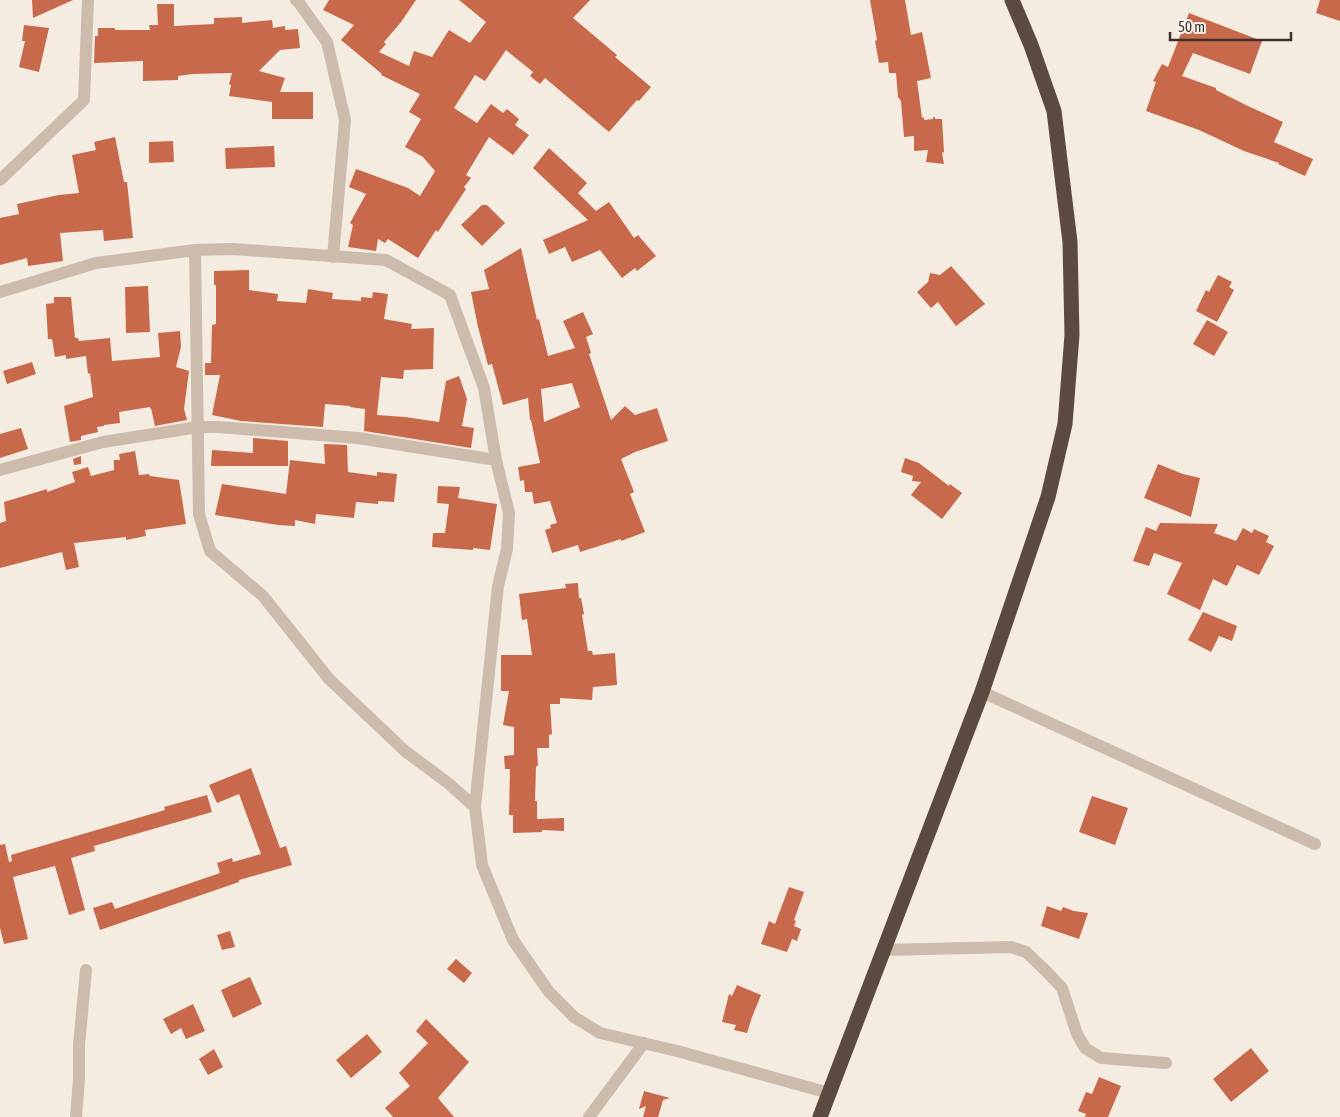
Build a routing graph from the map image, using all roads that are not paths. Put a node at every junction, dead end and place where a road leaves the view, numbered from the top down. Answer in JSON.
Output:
{"nodes":[{"id":1,"x":88,"y":0,"type":"edge"},
{"id":2,"x":296,"y":0,"type":"edge"},
{"id":3,"x":1012,"y":0,"type":"edge"},
{"id":4,"x":0,"y":180,"type":"edge"},
{"id":5,"x":195,"y":250,"type":"junction"},
{"id":6,"x":332,"y":257,"type":"junction"},
{"id":7,"x":0,"y":292,"type":"edge"},
{"id":8,"x":198,"y":427,"type":"junction"},
{"id":9,"x":496,"y":460,"type":"junction"},
{"id":10,"x":0,"y":470,"type":"edge"},
{"id":11,"x":982,"y":692,"type":"junction"},
{"id":12,"x":475,"y":807,"type":"junction"},
{"id":13,"x":1315,"y":844,"type":"dead end"},
{"id":14,"x":884,"y":950,"type":"junction"},
{"id":15,"x":86,"y":970,"type":"dead end"},
{"id":16,"x":644,"y":1043,"type":"junction"},
{"id":17,"x":1166,"y":1063,"type":"dead end"},
{"id":18,"x":829,"y":1093,"type":"junction"},
{"id":19,"x":76,"y":1117,"type":"edge"},
{"id":20,"x":589,"y":1117,"type":"edge"},
{"id":21,"x":820,"y":1117,"type":"edge"}],
"edges":[{"from":1,"to":4,"type":"street"},
{"from":2,"to":6,"type":"street"},
{"from":3,"to":11,"type":"highway"},
{"from":5,"to":6,"type":"street"},
{"from":5,"to":7,"type":"street"},
{"from":5,"to":8,"type":"street"},
{"from":6,"to":9,"type":"street"},
{"from":8,"to":9,"type":"street"},
{"from":8,"to":10,"type":"street"},
{"from":8,"to":12,"type":"street"},
{"from":9,"to":12,"type":"street"},
{"from":11,"to":13,"type":"street"},
{"from":11,"to":14,"type":"highway"},
{"from":12,"to":16,"type":"street"},
{"from":14,"to":17,"type":"street"},
{"from":14,"to":18,"type":"highway"},
{"from":15,"to":19,"type":"street"},
{"from":16,"to":18,"type":"street"},
{"from":16,"to":20,"type":"street"},
{"from":18,"to":21,"type":"highway"}]}
